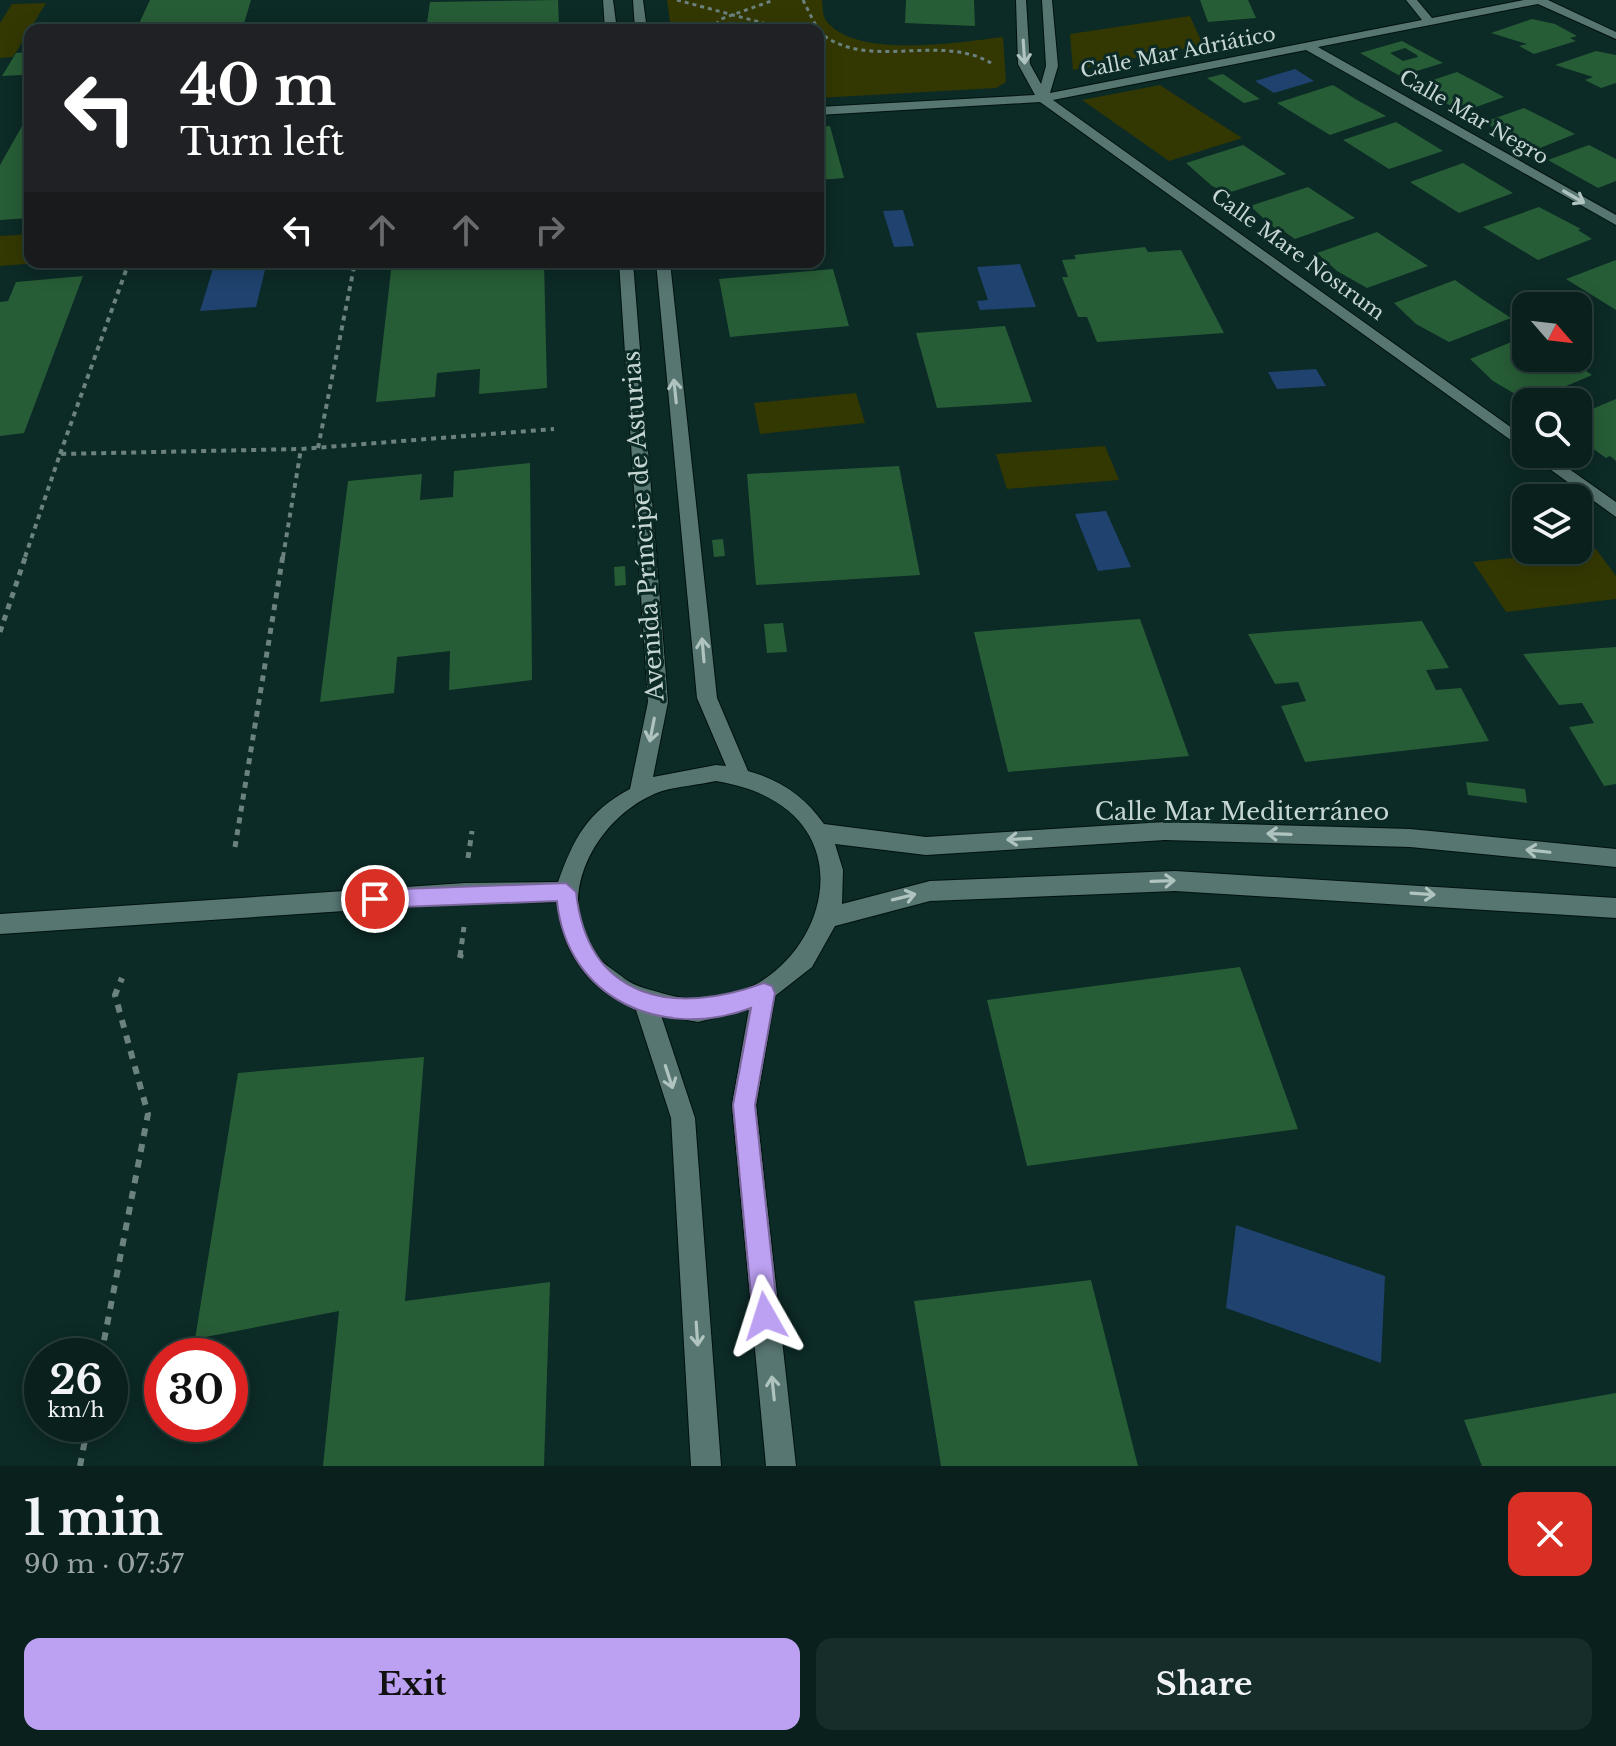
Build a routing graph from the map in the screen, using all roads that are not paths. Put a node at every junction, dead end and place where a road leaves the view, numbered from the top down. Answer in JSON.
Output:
{"nodes":[{"id":1,"x":608,"y":0,"type":"edge"},
{"id":2,"x":638,"y":0,"type":"edge"},
{"id":3,"x":1021,"y":0,"type":"edge"},
{"id":4,"x":1047,"y":0,"type":"edge"},
{"id":5,"x":1411,"y":0,"type":"edge"},
{"id":6,"x":1540,"y":0,"type":"edge"},
{"id":7,"x":610,"y":24,"type":"edge"},
{"id":8,"x":640,"y":24,"type":"edge"},
{"id":9,"x":1431,"y":24,"type":"junction"},
{"id":10,"x":1616,"y":36,"type":"edge"},
{"id":11,"x":1311,"y":48,"type":"junction"},
{"id":12,"x":1043,"y":98,"type":"junction"},
{"id":13,"x":824,"y":111,"type":"edge"},
{"id":14,"x":1616,"y":221,"type":"edge"},
{"id":15,"x":626,"y":268,"type":"edge"},
{"id":16,"x":664,"y":268,"type":"edge"},
{"id":17,"x":1512,"y":436,"type":"edge"},
{"id":18,"x":1556,"y":468,"type":"edge"},
{"id":19,"x":1616,"y":511,"type":"edge"},
{"id":20,"x":741,"y":777,"type":"junction"},
{"id":21,"x":640,"y":789,"type":"junction"},
{"id":22,"x":820,"y":833,"type":"junction"},
{"id":23,"x":1616,"y":858,"type":"edge"},
{"id":24,"x":566,"y":892,"type":"junction"},
{"id":25,"x":1616,"y":908,"type":"edge"},
{"id":26,"x":829,"y":917,"type":"junction"},
{"id":27,"x":0,"y":924,"type":"edge"},
{"id":28,"x":764,"y":993,"type":"junction"},
{"id":29,"x":645,"y":1003,"type":"junction"},
{"id":30,"x":706,"y":1466,"type":"edge"},
{"id":31,"x":781,"y":1466,"type":"edge"}],
"edges":[{"from":1,"to":7,"type":"street"},
{"from":2,"to":8,"type":"street"},
{"from":3,"to":12,"type":"street","name":"Calle Mare Nostrum","one_way":true},
{"from":4,"to":12,"type":"street"},
{"from":5,"to":9,"type":"street"},
{"from":6,"to":9,"type":"street","name":"Calle Mar Adriático"},
{"from":6,"to":10,"type":"street"},
{"from":9,"to":11,"type":"street","name":"Calle Mar Adriático"},
{"from":11,"to":12,"type":"street","name":"Calle Mar Adriático"},
{"from":11,"to":14,"type":"street","name":"Calle Mar Negro","one_way":true},
{"from":12,"to":13,"type":"street","name":"Calle Mar Adriático"},
{"from":12,"to":17,"type":"street","name":"Calle Mare Nostrum"},
{"from":15,"to":21,"type":"street","name":"Avenida Príncipe de Asturias","one_way":true},
{"from":20,"to":16,"type":"street","name":"Avenida Príncipe de Asturias","one_way":true},
{"from":18,"to":19,"type":"street"},
{"from":20,"to":21,"type":"street"},
{"from":20,"to":22,"type":"street"},
{"from":21,"to":24,"type":"street"},
{"from":23,"to":22,"type":"street","name":"Calle Mar Mediterráneo","one_way":true},
{"from":22,"to":26,"type":"street"},
{"from":24,"to":27,"type":"street"},
{"from":24,"to":29,"type":"street"},
{"from":26,"to":25,"type":"street","one_way":true},
{"from":26,"to":28,"type":"street"},
{"from":28,"to":29,"type":"street"},
{"from":31,"to":28,"type":"street","one_way":true},
{"from":29,"to":30,"type":"street","one_way":true}]}
